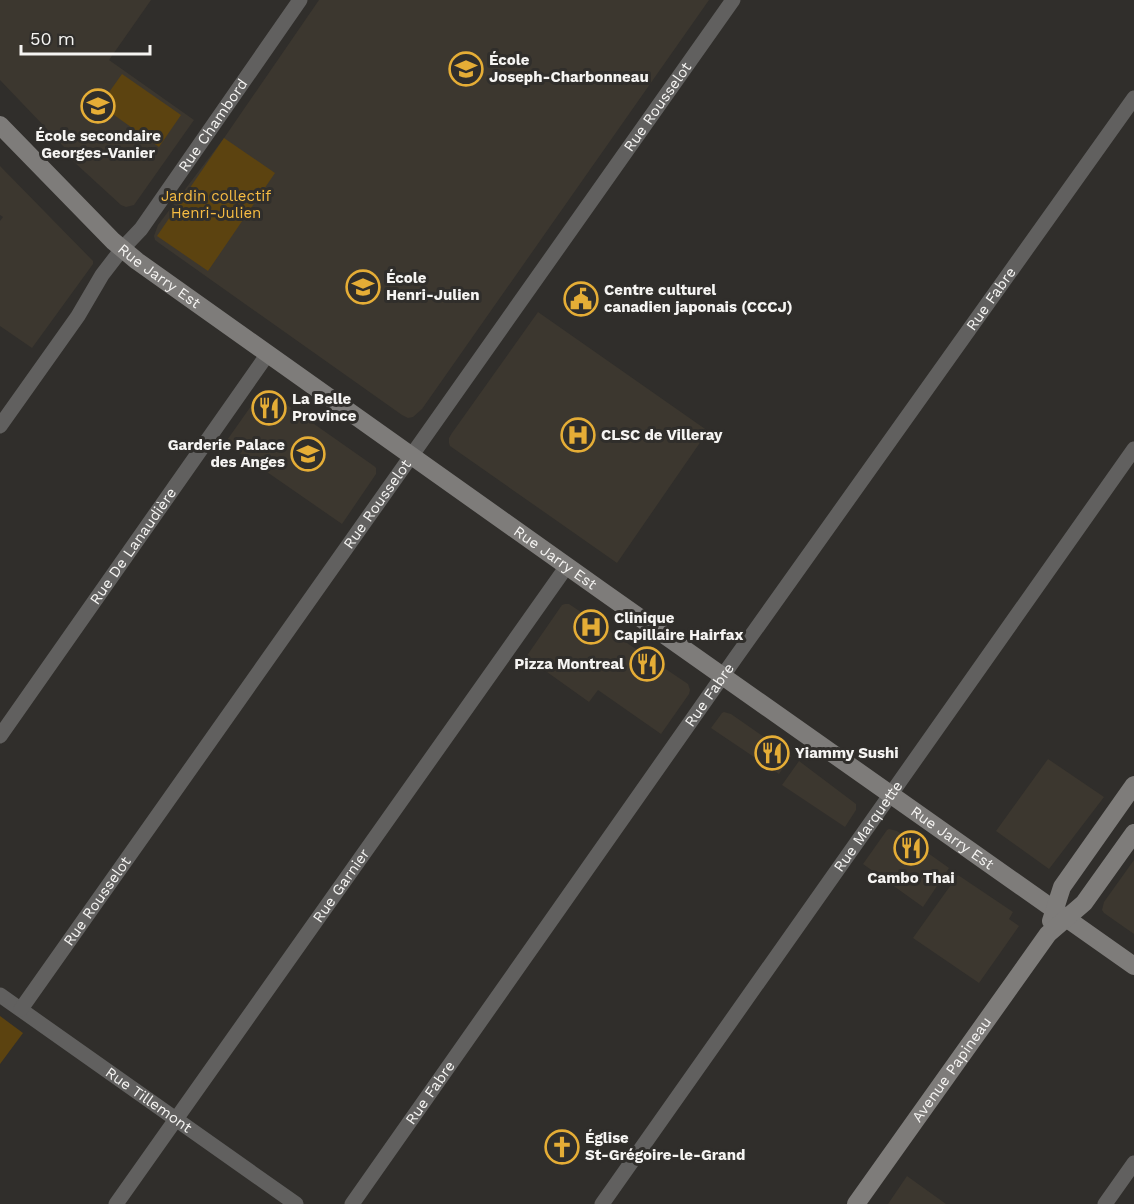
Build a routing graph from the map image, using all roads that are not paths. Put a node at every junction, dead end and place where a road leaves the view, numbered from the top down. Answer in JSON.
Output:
{"nodes":[{"id":1,"x":300,"y":0,"type":"edge"},
{"id":2,"x":733,"y":0,"type":"edge"},
{"id":3,"x":1134,"y":99,"type":"edge"},
{"id":4,"x":0,"y":125,"type":"edge"},
{"id":5,"x":122,"y":249,"type":"junction"},
{"id":6,"x":267,"y":355,"type":"junction"},
{"id":7,"x":0,"y":426,"type":"edge"},
{"id":8,"x":1134,"y":449,"type":"edge"},
{"id":9,"x":412,"y":456,"type":"junction"},
{"id":10,"x":567,"y":566,"type":"junction"},
{"id":11,"x":723,"y":676,"type":"junction"},
{"id":12,"x":0,"y":736,"type":"edge"},
{"id":13,"x":1134,"y":785,"type":"edge"},
{"id":14,"x":890,"y":794,"type":"junction"},
{"id":15,"x":1134,"y":833,"type":"edge"},
{"id":16,"x":1061,"y":913,"type":"junction"},
{"id":17,"x":1134,"y":966,"type":"edge"},
{"id":18,"x":0,"y":995,"type":"edge"},
{"id":19,"x":21,"y":1009,"type":"junction"},
{"id":20,"x":175,"y":1119,"type":"junction"},
{"id":21,"x":1134,"y":1163,"type":"edge"},
{"id":22,"x":116,"y":1204,"type":"edge"},
{"id":23,"x":296,"y":1204,"type":"edge"},
{"id":24,"x":352,"y":1204,"type":"edge"},
{"id":25,"x":602,"y":1204,"type":"edge"},
{"id":26,"x":856,"y":1204,"type":"edge"},
{"id":27,"x":1105,"y":1204,"type":"edge"}],
"edges":[{"from":1,"to":5,"type":"street","name":"Rue Chambord"},
{"from":2,"to":9,"type":"street","name":"Rue Rousselot"},
{"from":3,"to":11,"type":"street","name":"Rue Fabre"},
{"from":4,"to":5,"type":"main road","name":"Rue Jarry Est"},
{"from":5,"to":6,"type":"main road","name":"Rue Jarry Est"},
{"from":5,"to":7,"type":"street","name":"Rue Chambord"},
{"from":6,"to":9,"type":"main road","name":"Rue Jarry Est"},
{"from":6,"to":12,"type":"street","name":"Rue De Lanaudière"},
{"from":8,"to":14,"type":"street","name":"Rue Marquette"},
{"from":9,"to":10,"type":"main road","name":"Rue Jarry Est"},
{"from":9,"to":19,"type":"street","name":"Rue Rousselot"},
{"from":10,"to":11,"type":"main road","name":"Rue Jarry Est"},
{"from":10,"to":20,"type":"street","name":"Rue Garnier"},
{"from":11,"to":14,"type":"main road","name":"Rue Jarry Est"},
{"from":11,"to":24,"type":"street","name":"Rue Fabre"},
{"from":13,"to":16,"type":"main road","name":"Avenue Papineau"},
{"from":14,"to":16,"type":"main road","name":"Rue Jarry Est"},
{"from":14,"to":25,"type":"street","name":"Rue Marquette"},
{"from":15,"to":16,"type":"main road","name":"Avenue Papineau"},
{"from":16,"to":17,"type":"main road","name":"Rue Jarry Est"},
{"from":16,"to":26,"type":"main road","name":"Avenue Papineau"},
{"from":18,"to":19,"type":"street","name":"Rue Tillemont"},
{"from":19,"to":20,"type":"street","name":"Rue Tillemont"},
{"from":20,"to":22,"type":"street","name":"Rue Garnier"},
{"from":20,"to":23,"type":"street","name":"Rue Tillemont"},
{"from":21,"to":27,"type":"street"}]}
